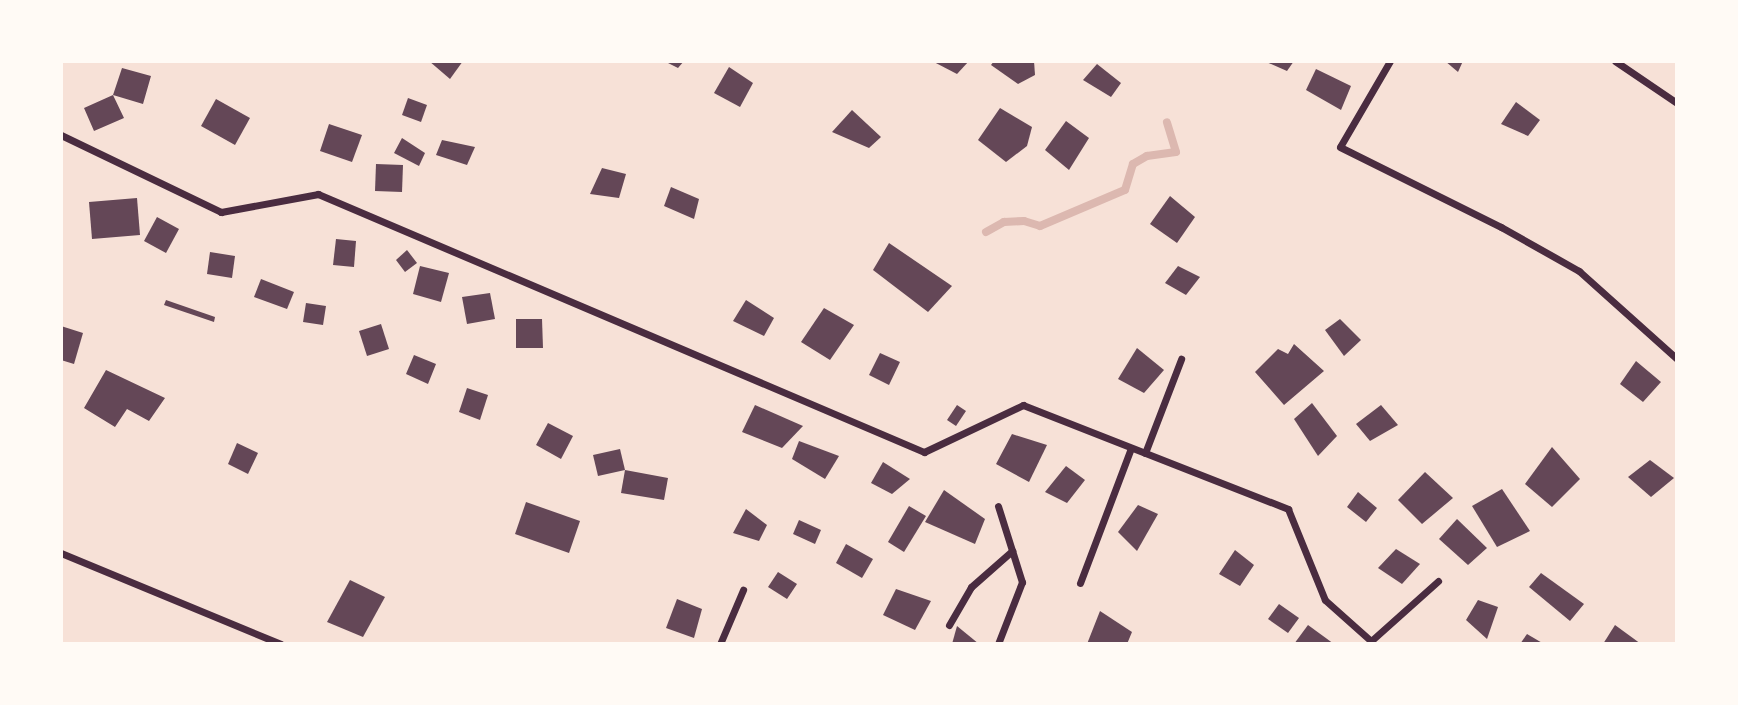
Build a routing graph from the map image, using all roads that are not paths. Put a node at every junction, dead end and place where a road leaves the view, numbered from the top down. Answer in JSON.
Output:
{"nodes":[{"id":1,"x":1390,"y":61,"type":"edge"},
{"id":2,"x":1615,"y":61,"type":"edge"},
{"id":3,"x":1677,"y":103,"type":"edge"},
{"id":4,"x":61,"y":135,"type":"edge"},
{"id":5,"x":1181,"y":359,"type":"dead end"},
{"id":6,"x":1677,"y":359,"type":"edge"},
{"id":7,"x":1132,"y":448,"type":"junction"},
{"id":8,"x":1146,"y":453,"type":"junction"},
{"id":9,"x":998,"y":506,"type":"dead end"},
{"id":10,"x":1012,"y":551,"type":"junction"},
{"id":11,"x":61,"y":552,"type":"edge"},
{"id":12,"x":1438,"y":581,"type":"dead end"},
{"id":13,"x":1080,"y":583,"type":"dead end"},
{"id":14,"x":743,"y":590,"type":"dead end"},
{"id":15,"x":949,"y":625,"type":"dead end"},
{"id":16,"x":281,"y":644,"type":"edge"},
{"id":17,"x":720,"y":644,"type":"edge"},
{"id":18,"x":998,"y":644,"type":"edge"}],
"edges":[{"from":1,"to":6,"type":"street"},
{"from":2,"to":3,"type":"street"},
{"from":4,"to":7,"type":"street"},
{"from":5,"to":8,"type":"street"},
{"from":7,"to":8,"type":"street"},
{"from":7,"to":13,"type":"street"},
{"from":8,"to":12,"type":"street"},
{"from":9,"to":10,"type":"street"},
{"from":10,"to":15,"type":"street"},
{"from":10,"to":18,"type":"street"},
{"from":11,"to":16,"type":"street"},
{"from":14,"to":17,"type":"street"}]}
